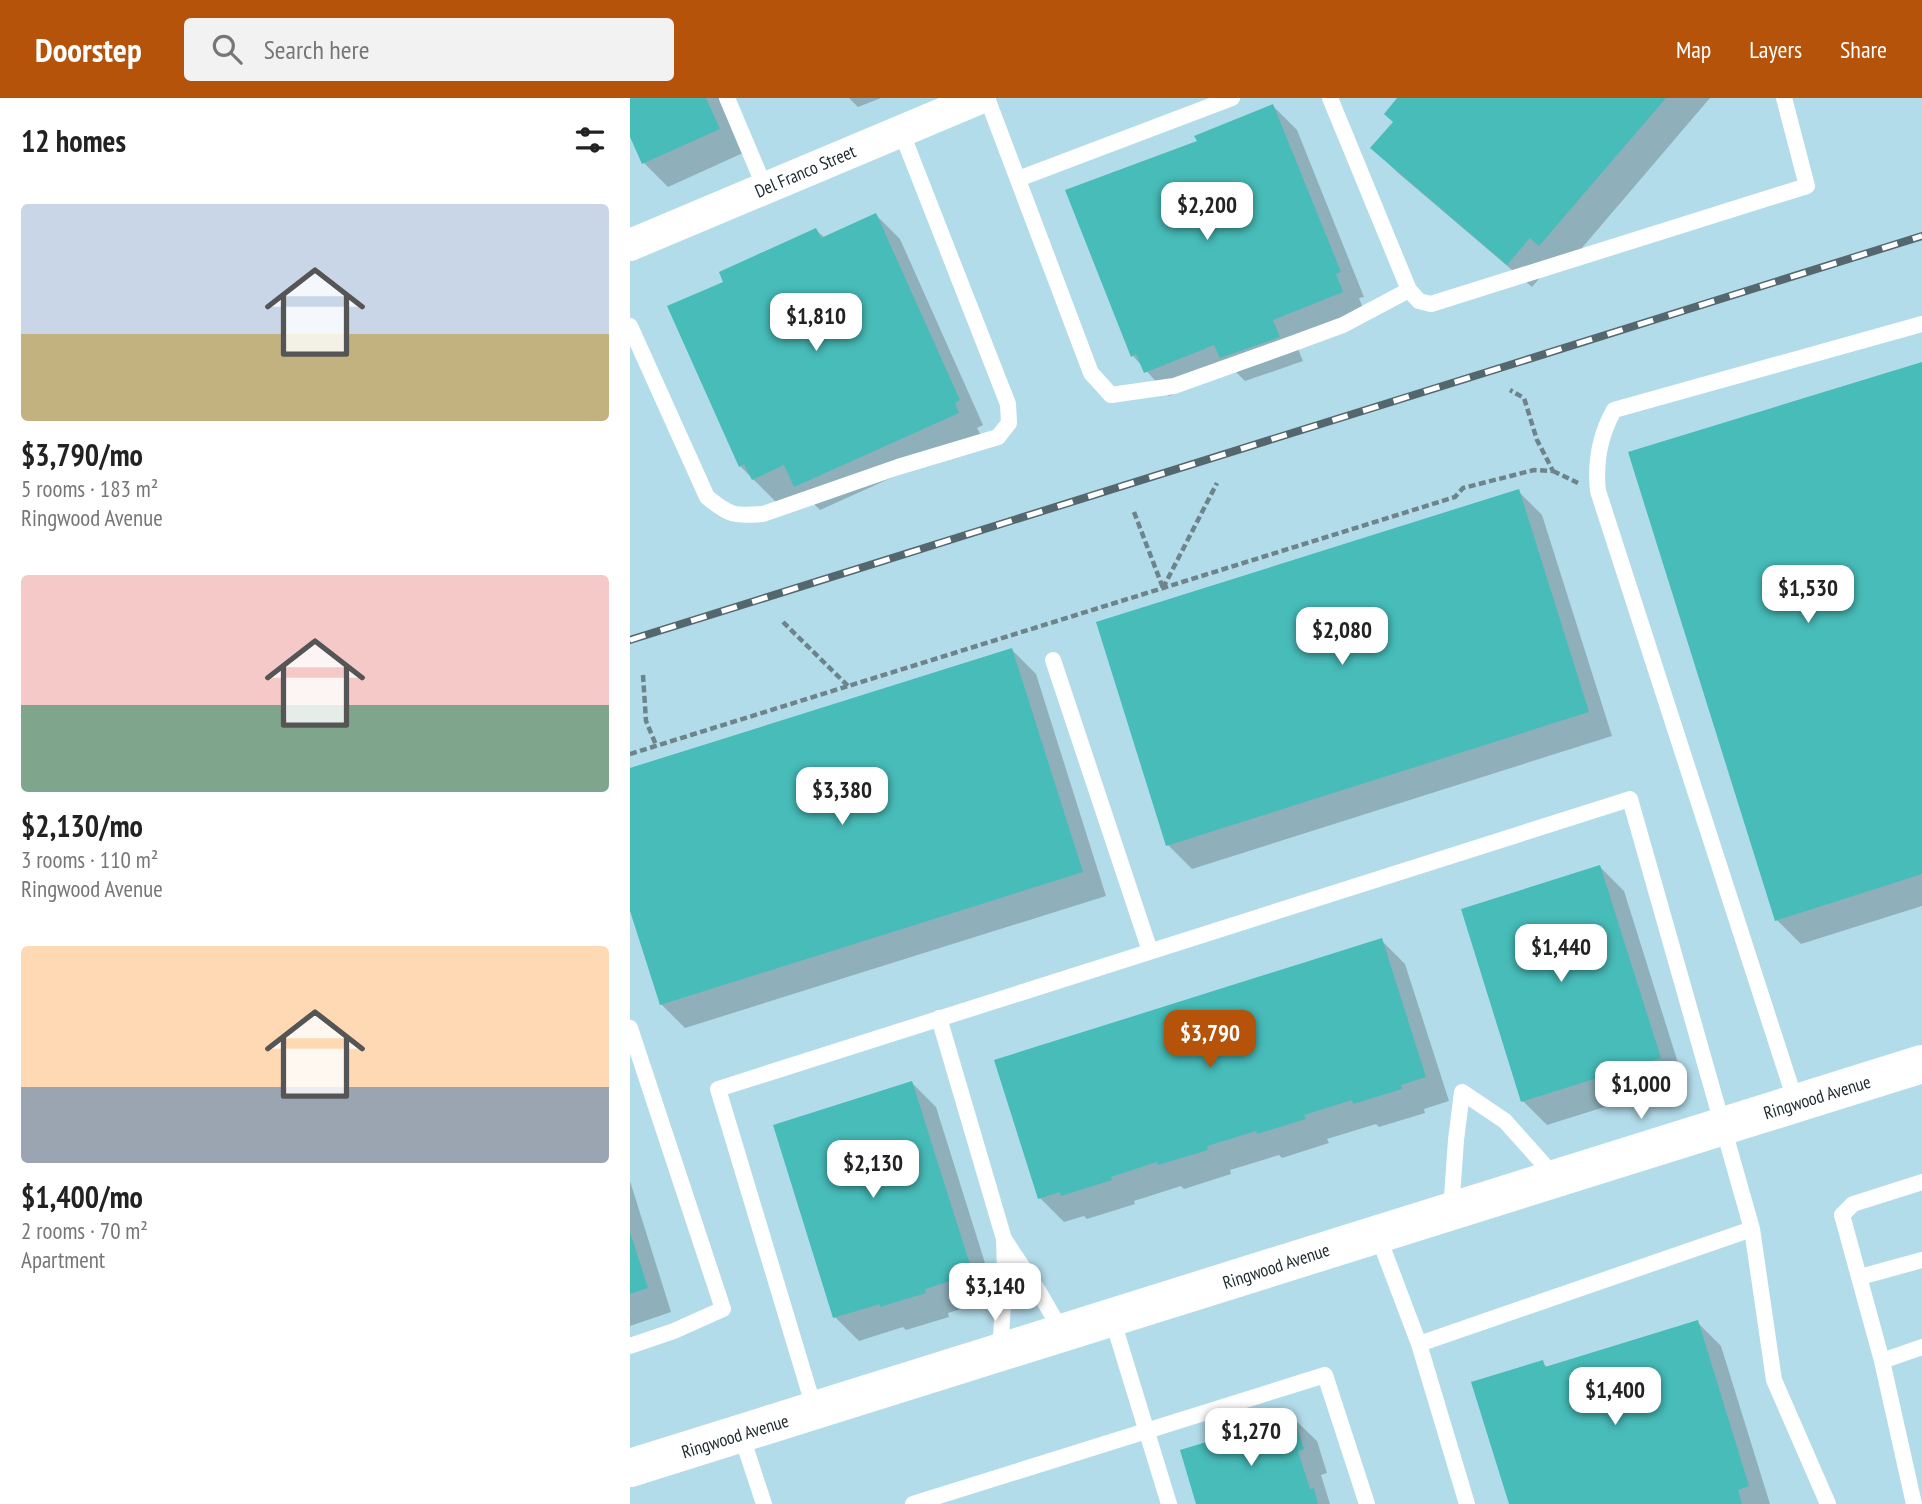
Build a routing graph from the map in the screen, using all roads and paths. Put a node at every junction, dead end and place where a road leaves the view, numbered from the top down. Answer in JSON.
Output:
{"nodes":[{"id":1,"x":727,"y":98,"type":"edge"},
{"id":2,"x":980,"y":98,"type":"edge"},
{"id":3,"x":987,"y":98,"type":"edge"},
{"id":4,"x":1232,"y":98,"type":"edge"},
{"id":5,"x":1330,"y":98,"type":"edge"},
{"id":6,"x":1784,"y":98,"type":"edge"},
{"id":7,"x":901,"y":131,"type":"junction"},
{"id":8,"x":1018,"y":180,"type":"junction"},
{"id":9,"x":765,"y":188,"type":"junction"},
{"id":10,"x":630,"y":244,"type":"edge"},
{"id":11,"x":1409,"y":290,"type":"junction"},
{"id":12,"x":1922,"y":324,"type":"edge"},
{"id":13,"x":630,"y":326,"type":"edge"},
{"id":14,"x":1510,"y":390,"type":"dead end"},
{"id":15,"x":1217,"y":483,"type":"dead end"},
{"id":16,"x":1134,"y":512,"type":"dead end"},
{"id":17,"x":1163,"y":588,"type":"junction"},
{"id":18,"x":783,"y":622,"type":"dead end"},
{"id":19,"x":1053,"y":660,"type":"dead end"},
{"id":20,"x":643,"y":675,"type":"dead end"},
{"id":21,"x":848,"y":686,"type":"junction"},
{"id":22,"x":656,"y":745,"type":"junction"},
{"id":23,"x":630,"y":754,"type":"edge"},
{"id":24,"x":1150,"y":951,"type":"junction"},
{"id":25,"x":939,"y":1018,"type":"junction"},
{"id":26,"x":630,"y":1030,"type":"edge"},
{"id":27,"x":1922,"y":1064,"type":"edge"},
{"id":28,"x":1796,"y":1104,"type":"junction"},
{"id":29,"x":1724,"y":1126,"type":"junction"},
{"id":30,"x":1556,"y":1178,"type":"junction"},
{"id":31,"x":1922,"y":1182,"type":"edge"},
{"id":32,"x":1451,"y":1211,"type":"junction"},
{"id":33,"x":1752,"y":1229,"type":"junction"},
{"id":34,"x":1377,"y":1234,"type":"junction"},
{"id":35,"x":1004,"y":1239,"type":"junction"},
{"id":36,"x":1922,"y":1260,"type":"edge"},
{"id":37,"x":1860,"y":1277,"type":"junction"},
{"id":38,"x":1112,"y":1318,"type":"junction"},
{"id":39,"x":1063,"y":1333,"type":"junction"},
{"id":40,"x":1419,"y":1344,"type":"junction"},
{"id":41,"x":630,"y":1346,"type":"edge"},
{"id":42,"x":1922,"y":1347,"type":"edge"},
{"id":43,"x":1000,"y":1352,"type":"junction"},
{"id":44,"x":1882,"y":1361,"type":"junction"},
{"id":45,"x":815,"y":1411,"type":"junction"},
{"id":46,"x":1146,"y":1431,"type":"junction"},
{"id":47,"x":741,"y":1434,"type":"junction"},
{"id":48,"x":630,"y":1468,"type":"edge"},
{"id":49,"x":764,"y":1504,"type":"edge"},
{"id":50,"x":913,"y":1504,"type":"edge"},
{"id":51,"x":1169,"y":1504,"type":"edge"},
{"id":52,"x":1367,"y":1504,"type":"edge"},
{"id":53,"x":1467,"y":1504,"type":"edge"},
{"id":54,"x":1828,"y":1504,"type":"edge"},
{"id":55,"x":1914,"y":1504,"type":"edge"}],
"edges":[{"from":1,"to":9,"type":"lane"},
{"from":2,"to":7,"type":"street","name":"Del Franco Street"},
{"from":3,"to":8,"type":"lane"},
{"from":4,"to":8,"type":"lane"},
{"from":5,"to":11,"type":"lane"},
{"from":6,"to":11,"type":"lane"},
{"from":7,"to":9,"type":"street","name":"Del Franco Street"},
{"from":7,"to":13,"type":"lane"},
{"from":8,"to":11,"type":"lane"},
{"from":9,"to":10,"type":"street","name":"Del Franco Street"},
{"from":12,"to":28,"type":"lane"},
{"from":14,"to":17,"type":"path"},
{"from":15,"to":17,"type":"path"},
{"from":16,"to":17,"type":"path"},
{"from":17,"to":21,"type":"path"},
{"from":18,"to":21,"type":"path"},
{"from":19,"to":24,"type":"lane"},
{"from":20,"to":22,"type":"path"},
{"from":21,"to":22,"type":"path"},
{"from":22,"to":23,"type":"path"},
{"from":24,"to":25,"type":"lane"},
{"from":24,"to":29,"type":"lane"},
{"from":25,"to":35,"type":"lane"},
{"from":25,"to":45,"type":"lane"},
{"from":26,"to":41,"type":"lane"},
{"from":27,"to":28,"type":"street","name":"Ringwood Avenue"},
{"from":28,"to":29,"type":"street","name":"Ringwood Avenue"},
{"from":29,"to":30,"type":"street","name":"Ringwood Avenue"},
{"from":29,"to":33,"type":"lane"},
{"from":30,"to":32,"type":"street","name":"Ringwood Avenue"},
{"from":30,"to":32,"type":"lane"},
{"from":31,"to":37,"type":"lane"},
{"from":32,"to":34,"type":"street","name":"Ringwood Avenue"},
{"from":33,"to":40,"type":"lane"},
{"from":33,"to":54,"type":"lane"},
{"from":34,"to":38,"type":"street","name":"Ringwood Avenue"},
{"from":34,"to":40,"type":"lane"},
{"from":35,"to":39,"type":"lane"},
{"from":35,"to":43,"type":"lane"},
{"from":36,"to":37,"type":"lane"},
{"from":37,"to":44,"type":"lane"},
{"from":38,"to":39,"type":"street","name":"Ringwood Avenue"},
{"from":38,"to":46,"type":"lane"},
{"from":39,"to":43,"type":"street","name":"Ringwood Avenue"},
{"from":40,"to":53,"type":"lane"},
{"from":42,"to":44,"type":"lane"},
{"from":43,"to":45,"type":"street","name":"Ringwood Avenue"},
{"from":44,"to":55,"type":"lane"},
{"from":45,"to":47,"type":"street","name":"Ringwood Avenue"},
{"from":46,"to":50,"type":"lane"},
{"from":46,"to":51,"type":"lane"},
{"from":46,"to":52,"type":"lane"},
{"from":47,"to":48,"type":"street","name":"Ringwood Avenue"},
{"from":47,"to":49,"type":"lane"}]}
